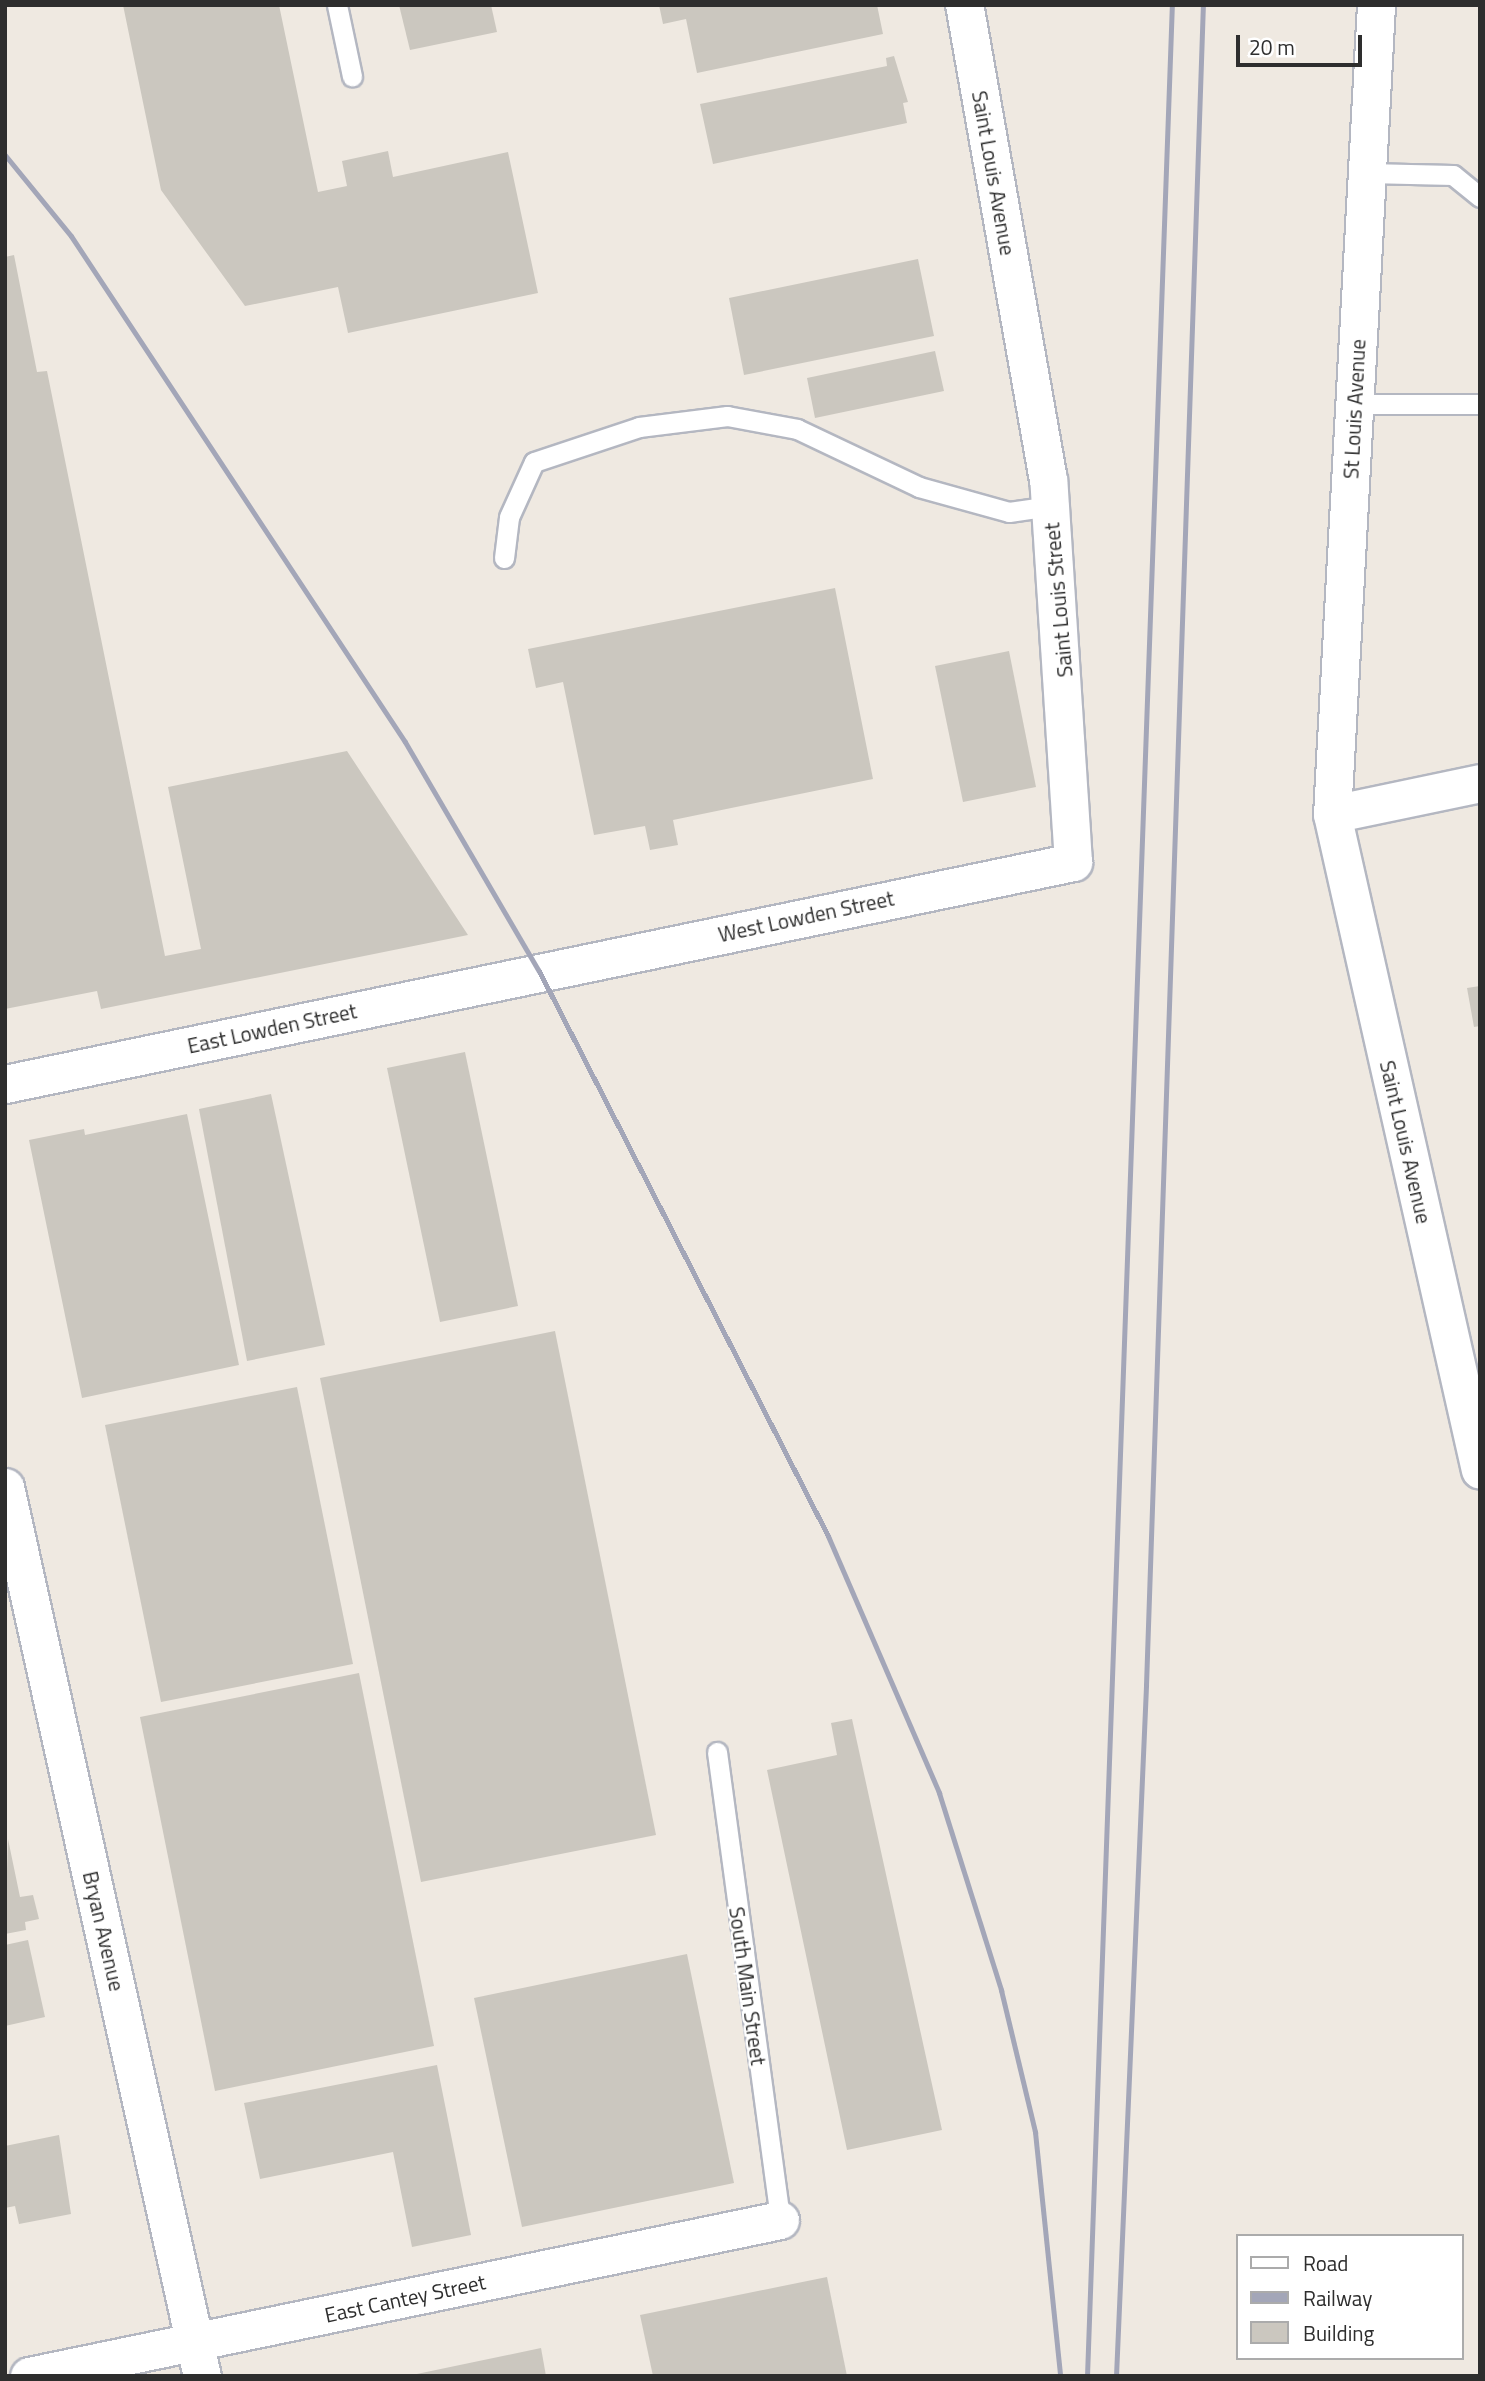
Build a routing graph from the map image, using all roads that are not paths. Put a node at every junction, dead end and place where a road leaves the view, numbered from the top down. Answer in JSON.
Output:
{"nodes":[{"id":1,"x":337,"y":5,"type":"edge"},
{"id":2,"x":964,"y":5,"type":"edge"},
{"id":3,"x":1376,"y":5,"type":"edge"},
{"id":4,"x":352,"y":76,"type":"dead end"},
{"id":5,"x":1367,"y":173,"type":"junction"},
{"id":6,"x":1480,"y":197,"type":"edge"},
{"id":7,"x":1024,"y":341,"type":"joint"},
{"id":8,"x":1354,"y":404,"type":"junction"},
{"id":9,"x":1480,"y":404,"type":"edge"},
{"id":10,"x":1050,"y":506,"type":"junction"},
{"id":11,"x":504,"y":558,"type":"dead end"},
{"id":12,"x":1480,"y":783,"type":"edge"},
{"id":13,"x":1332,"y":814,"type":"junction"},
{"id":14,"x":1073,"y":862,"type":"joint"},
{"id":15,"x":539,"y":971,"type":"joint"},
{"id":16,"x":5,"y":1084,"type":"edge"},
{"id":17,"x":1480,"y":1471,"type":"edge"},
{"id":18,"x":5,"y":1487,"type":"edge"},
{"id":19,"x":716,"y":1752,"type":"dead end"},
{"id":20,"x":780,"y":2220,"type":"joint"},
{"id":21,"x":199,"y":2358,"type":"edge"},
{"id":22,"x":29,"y":2376,"type":"edge"}],
"edges":[{"from":1,"to":4,"type":"lane"},
{"from":2,"to":7,"type":"street","name":"Saint Louis Avenue"},
{"from":3,"to":5,"type":"street","name":"St Louis Avenue"},
{"from":5,"to":6,"type":"lane"},
{"from":5,"to":8,"type":"street","name":"St Louis Avenue"},
{"from":7,"to":10,"type":"street","name":"Saint Louis Street"},
{"from":8,"to":9,"type":"lane"},
{"from":8,"to":13,"type":"street","name":"St Louis Avenue"},
{"from":10,"to":11,"type":"lane"},
{"from":10,"to":14,"type":"street","name":"Saint Louis Street"},
{"from":12,"to":13,"type":"street"},
{"from":13,"to":17,"type":"street","name":"Saint Louis Avenue"},
{"from":14,"to":15,"type":"street","name":"West Lowden Street"},
{"from":15,"to":16,"type":"street","name":"East Lowden Street"},
{"from":18,"to":21,"type":"street","name":"Bryan Avenue"},
{"from":19,"to":20,"type":"lane","name":"South Main Street"},
{"from":20,"to":21,"type":"street","name":"East Cantey Street"},
{"from":21,"to":22,"type":"street","name":"East Cantey Street"}]}
